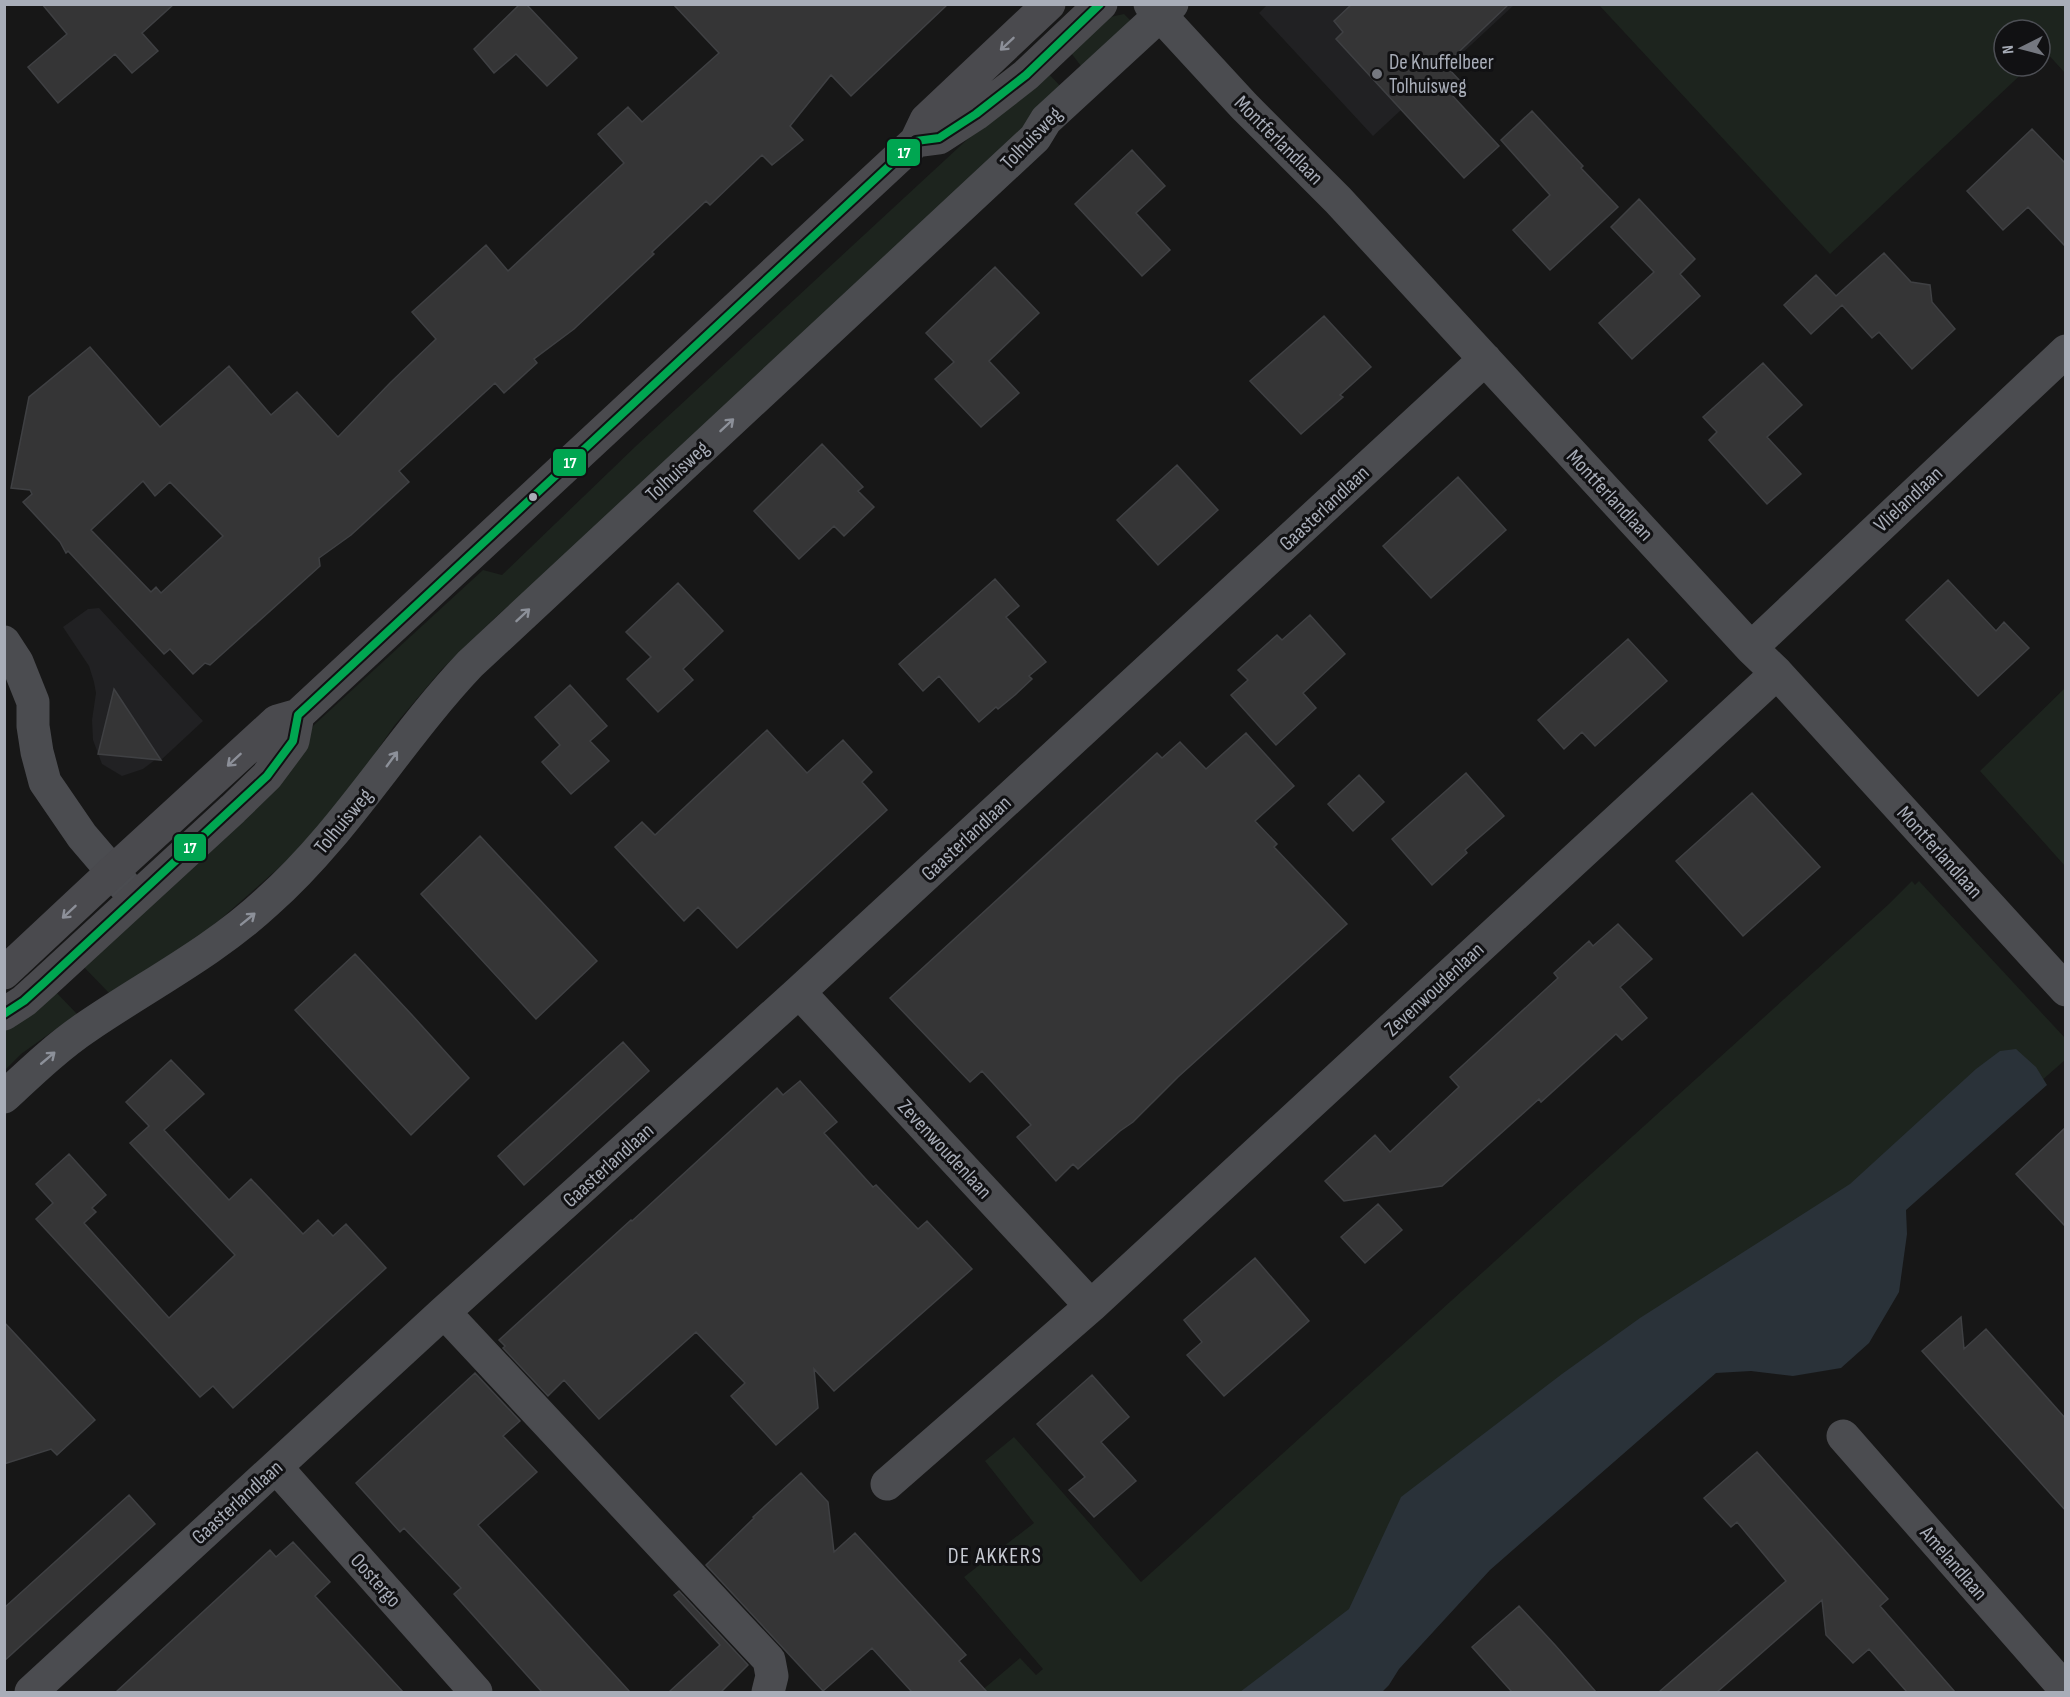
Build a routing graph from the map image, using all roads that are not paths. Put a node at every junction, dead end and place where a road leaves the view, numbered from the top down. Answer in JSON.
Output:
{"nodes":[{"id":1,"x":1049,"y":4,"type":"edge"},
{"id":2,"x":1101,"y":4,"type":"edge"},
{"id":3,"x":1161,"y":8,"type":"edge"},
{"id":4,"x":916,"y":141,"type":"junction"},
{"id":5,"x":2066,"y":351,"type":"edge"},
{"id":6,"x":1485,"y":359,"type":"junction"},
{"id":7,"x":4,"y":642,"type":"edge"},
{"id":8,"x":1751,"y":648,"type":"junction"},
{"id":9,"x":1777,"y":673,"type":"junction"},
{"id":10,"x":298,"y":716,"type":"junction"},
{"id":11,"x":112,"y":872,"type":"junction"},
{"id":12,"x":135,"y":898,"type":"junction"},
{"id":13,"x":4,"y":973,"type":"edge"},
{"id":14,"x":2066,"y":990,"type":"edge"},
{"id":15,"x":799,"y":992,"type":"junction"},
{"id":16,"x":4,"y":1014,"type":"edge"},
{"id":17,"x":4,"y":1097,"type":"edge"},
{"id":18,"x":1091,"y":1306,"type":"junction"},
{"id":19,"x":444,"y":1312,"type":"junction"},
{"id":20,"x":1843,"y":1436,"type":"dead end"},
{"id":21,"x":276,"y":1467,"type":"junction"},
{"id":22,"x":887,"y":1484,"type":"dead end"},
{"id":23,"x":2066,"y":1690,"type":"edge"},
{"id":24,"x":31,"y":1692,"type":"edge"},
{"id":25,"x":476,"y":1692,"type":"edge"},
{"id":26,"x":768,"y":1692,"type":"edge"}],
"edges":[{"from":1,"to":4,"type":"street","one_way":true},
{"from":2,"to":4,"type":"street"},
{"from":3,"to":6,"type":"street","name":"Montferlandlaan"},
{"from":17,"to":3,"type":"street","name":"Tolhuisweg","one_way":true},
{"from":4,"to":10,"type":"street"},
{"from":5,"to":8,"type":"street","name":"Vlielandlaan"},
{"from":6,"to":8,"type":"street","name":"Montferlandlaan"},
{"from":6,"to":15,"type":"street","name":"Gaasterlandlaan"},
{"from":7,"to":11,"type":"street"},
{"from":8,"to":9,"type":"street","name":"Montferlandlaan"},
{"from":9,"to":14,"type":"street","name":"Montferlandlaan"},
{"from":9,"to":18,"type":"street","name":"Zevenwoudenlaan"},
{"from":10,"to":11,"type":"street","one_way":true},
{"from":10,"to":12,"type":"street"},
{"from":11,"to":12,"type":"street"},
{"from":11,"to":13,"type":"street","one_way":true},
{"from":12,"to":16,"type":"street"},
{"from":15,"to":18,"type":"street","name":"Zevenwoudenlaan"},
{"from":15,"to":19,"type":"street","name":"Gaasterlandlaan"},
{"from":18,"to":22,"type":"street","name":"Zevenwoudenlaan"},
{"from":19,"to":21,"type":"street","name":"Gaasterlandlaan"},
{"from":19,"to":26,"type":"street"},
{"from":20,"to":23,"type":"street","name":"Amelandlaan"},
{"from":21,"to":24,"type":"street","name":"Gaasterlandlaan"},
{"from":21,"to":25,"type":"street","name":"Oostergo"}]}
